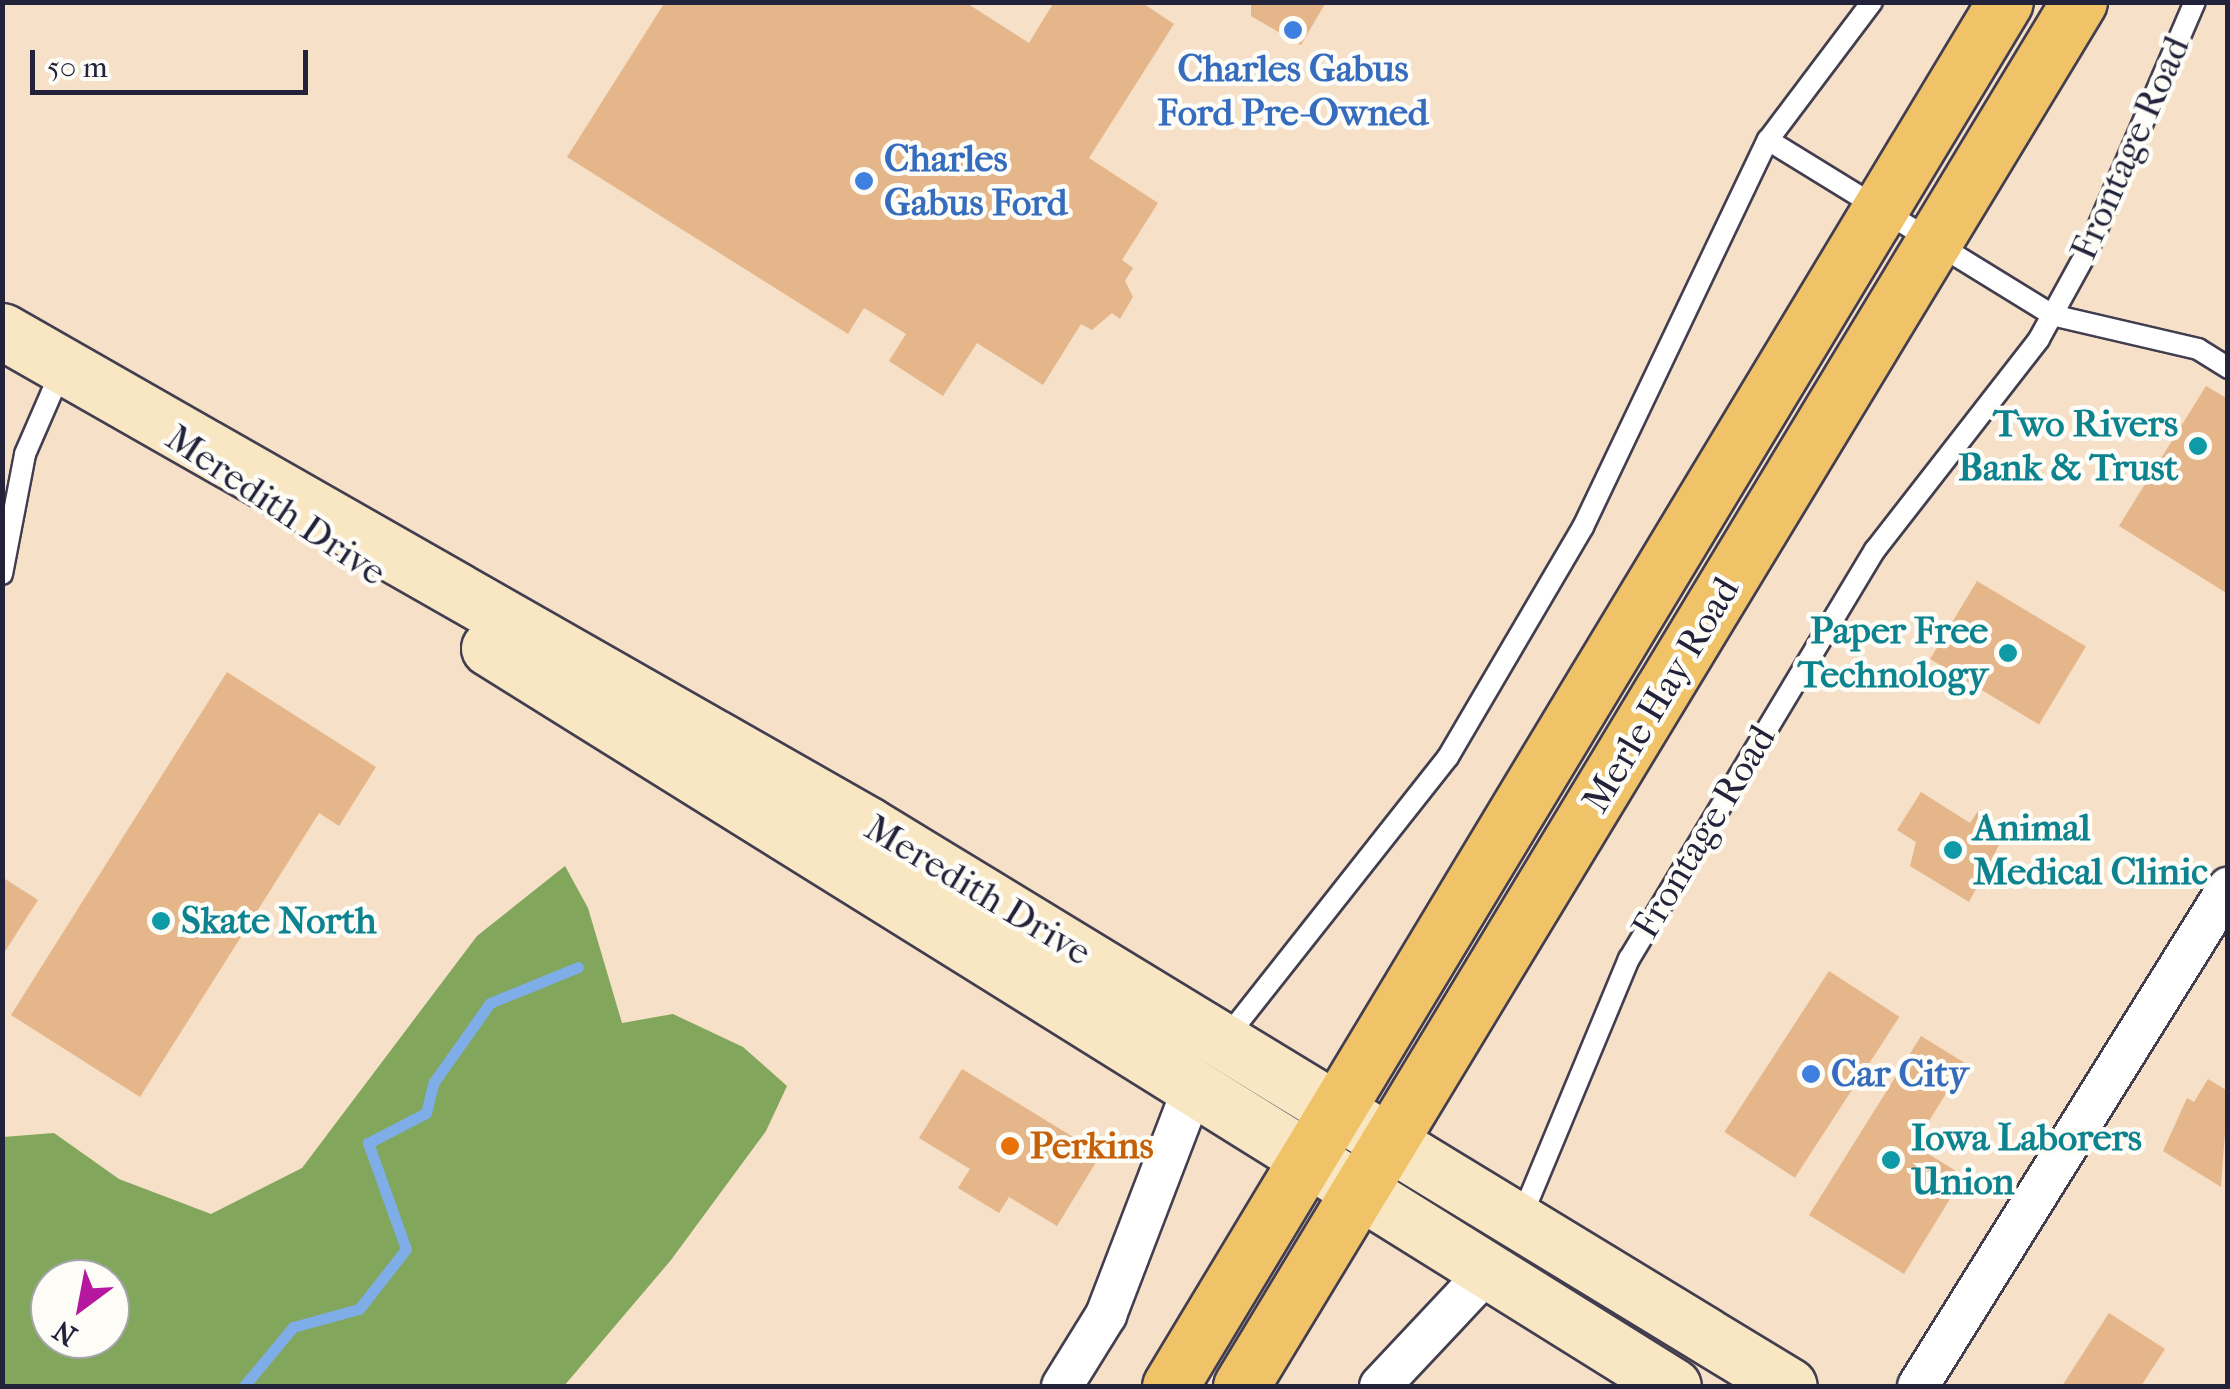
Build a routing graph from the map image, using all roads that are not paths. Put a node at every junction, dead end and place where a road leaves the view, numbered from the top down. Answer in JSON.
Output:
{"nodes":[{"id":1,"x":1872,"y":2,"type":"edge"},
{"id":2,"x":2005,"y":2,"type":"edge"},
{"id":3,"x":2079,"y":2,"type":"edge"},
{"id":4,"x":2195,"y":2,"type":"edge"},
{"id":5,"x":1768,"y":140,"type":"junction"},
{"id":6,"x":1884,"y":211,"type":"junction"},
{"id":7,"x":1933,"y":242,"type":"junction"},
{"id":8,"x":2052,"y":315,"type":"junction"},
{"id":9,"x":2,"y":330,"type":"edge"},
{"id":10,"x":62,"y":367,"type":"junction"},
{"id":11,"x":2228,"y":368,"type":"edge"},
{"id":12,"x":150,"y":420,"type":"junction"},
{"id":13,"x":2,"y":574,"type":"edge"},
{"id":14,"x":2228,"y":888,"type":"edge"},
{"id":15,"x":1226,"y":1038,"type":"junction"},
{"id":16,"x":1192,"y":1091,"type":"junction"},
{"id":17,"x":1344,"y":1110,"type":"junction"},
{"id":18,"x":1394,"y":1141,"type":"junction"},
{"id":19,"x":1311,"y":1163,"type":"junction"},
{"id":20,"x":1361,"y":1194,"type":"junction"},
{"id":21,"x":1520,"y":1219,"type":"junction"},
{"id":22,"x":1487,"y":1272,"type":"junction"},
{"id":23,"x":1062,"y":1386,"type":"edge"},
{"id":24,"x":1170,"y":1386,"type":"edge"},
{"id":25,"x":1241,"y":1386,"type":"edge"},
{"id":26,"x":1380,"y":1386,"type":"edge"},
{"id":27,"x":1673,"y":1386,"type":"edge"},
{"id":28,"x":1789,"y":1386,"type":"edge"},
{"id":29,"x":1918,"y":1386,"type":"edge"}],
"edges":[{"from":1,"to":5,"type":"lane"},
{"from":2,"to":6,"type":"main road","name":"Merle Hay Road"},
{"from":3,"to":7,"type":"main road","name":"Merle Hay Road"},
{"from":4,"to":8,"type":"lane","name":"Frontage Road"},
{"from":5,"to":6,"type":"lane"},
{"from":5,"to":15,"type":"lane"},
{"from":6,"to":7,"type":"lane"},
{"from":6,"to":17,"type":"main road","name":"Merle Hay Road"},
{"from":7,"to":8,"type":"lane"},
{"from":7,"to":18,"type":"main road","name":"Merle Hay Road"},
{"from":8,"to":11,"type":"lane"},
{"from":8,"to":21,"type":"lane","name":"Frontage Road"},
{"from":9,"to":10,"type":"main road","name":"Meredith Drive"},
{"from":10,"to":12,"type":"main road","name":"Meredith Drive"},
{"from":10,"to":13,"type":"lane"},
{"from":12,"to":15,"type":"main road","name":"Meredith Drive"},
{"from":12,"to":16,"type":"main road","name":"Meredith Drive"},
{"from":14,"to":29,"type":"street"},
{"from":15,"to":17,"type":"main road","name":"Meredith Drive"},
{"from":16,"to":19,"type":"main road","name":"Meredith Drive"},
{"from":16,"to":23,"type":"street"},
{"from":17,"to":18,"type":"main road","name":"Meredith Drive"},
{"from":17,"to":19,"type":"main road","name":"Merle Hay Road"},
{"from":18,"to":20,"type":"main road","name":"Merle Hay Road"},
{"from":18,"to":21,"type":"main road","name":"Meredith Drive"},
{"from":19,"to":20,"type":"main road","name":"Meredith Drive"},
{"from":19,"to":24,"type":"main road","name":"Merle Hay Road"},
{"from":20,"to":22,"type":"main road","name":"Meredith Drive"},
{"from":20,"to":25,"type":"main road","name":"Merle Hay Road"},
{"from":21,"to":28,"type":"main road","name":"Meredith Drive"},
{"from":22,"to":26,"type":"street"},
{"from":22,"to":27,"type":"main road","name":"Meredith Drive"}]}
